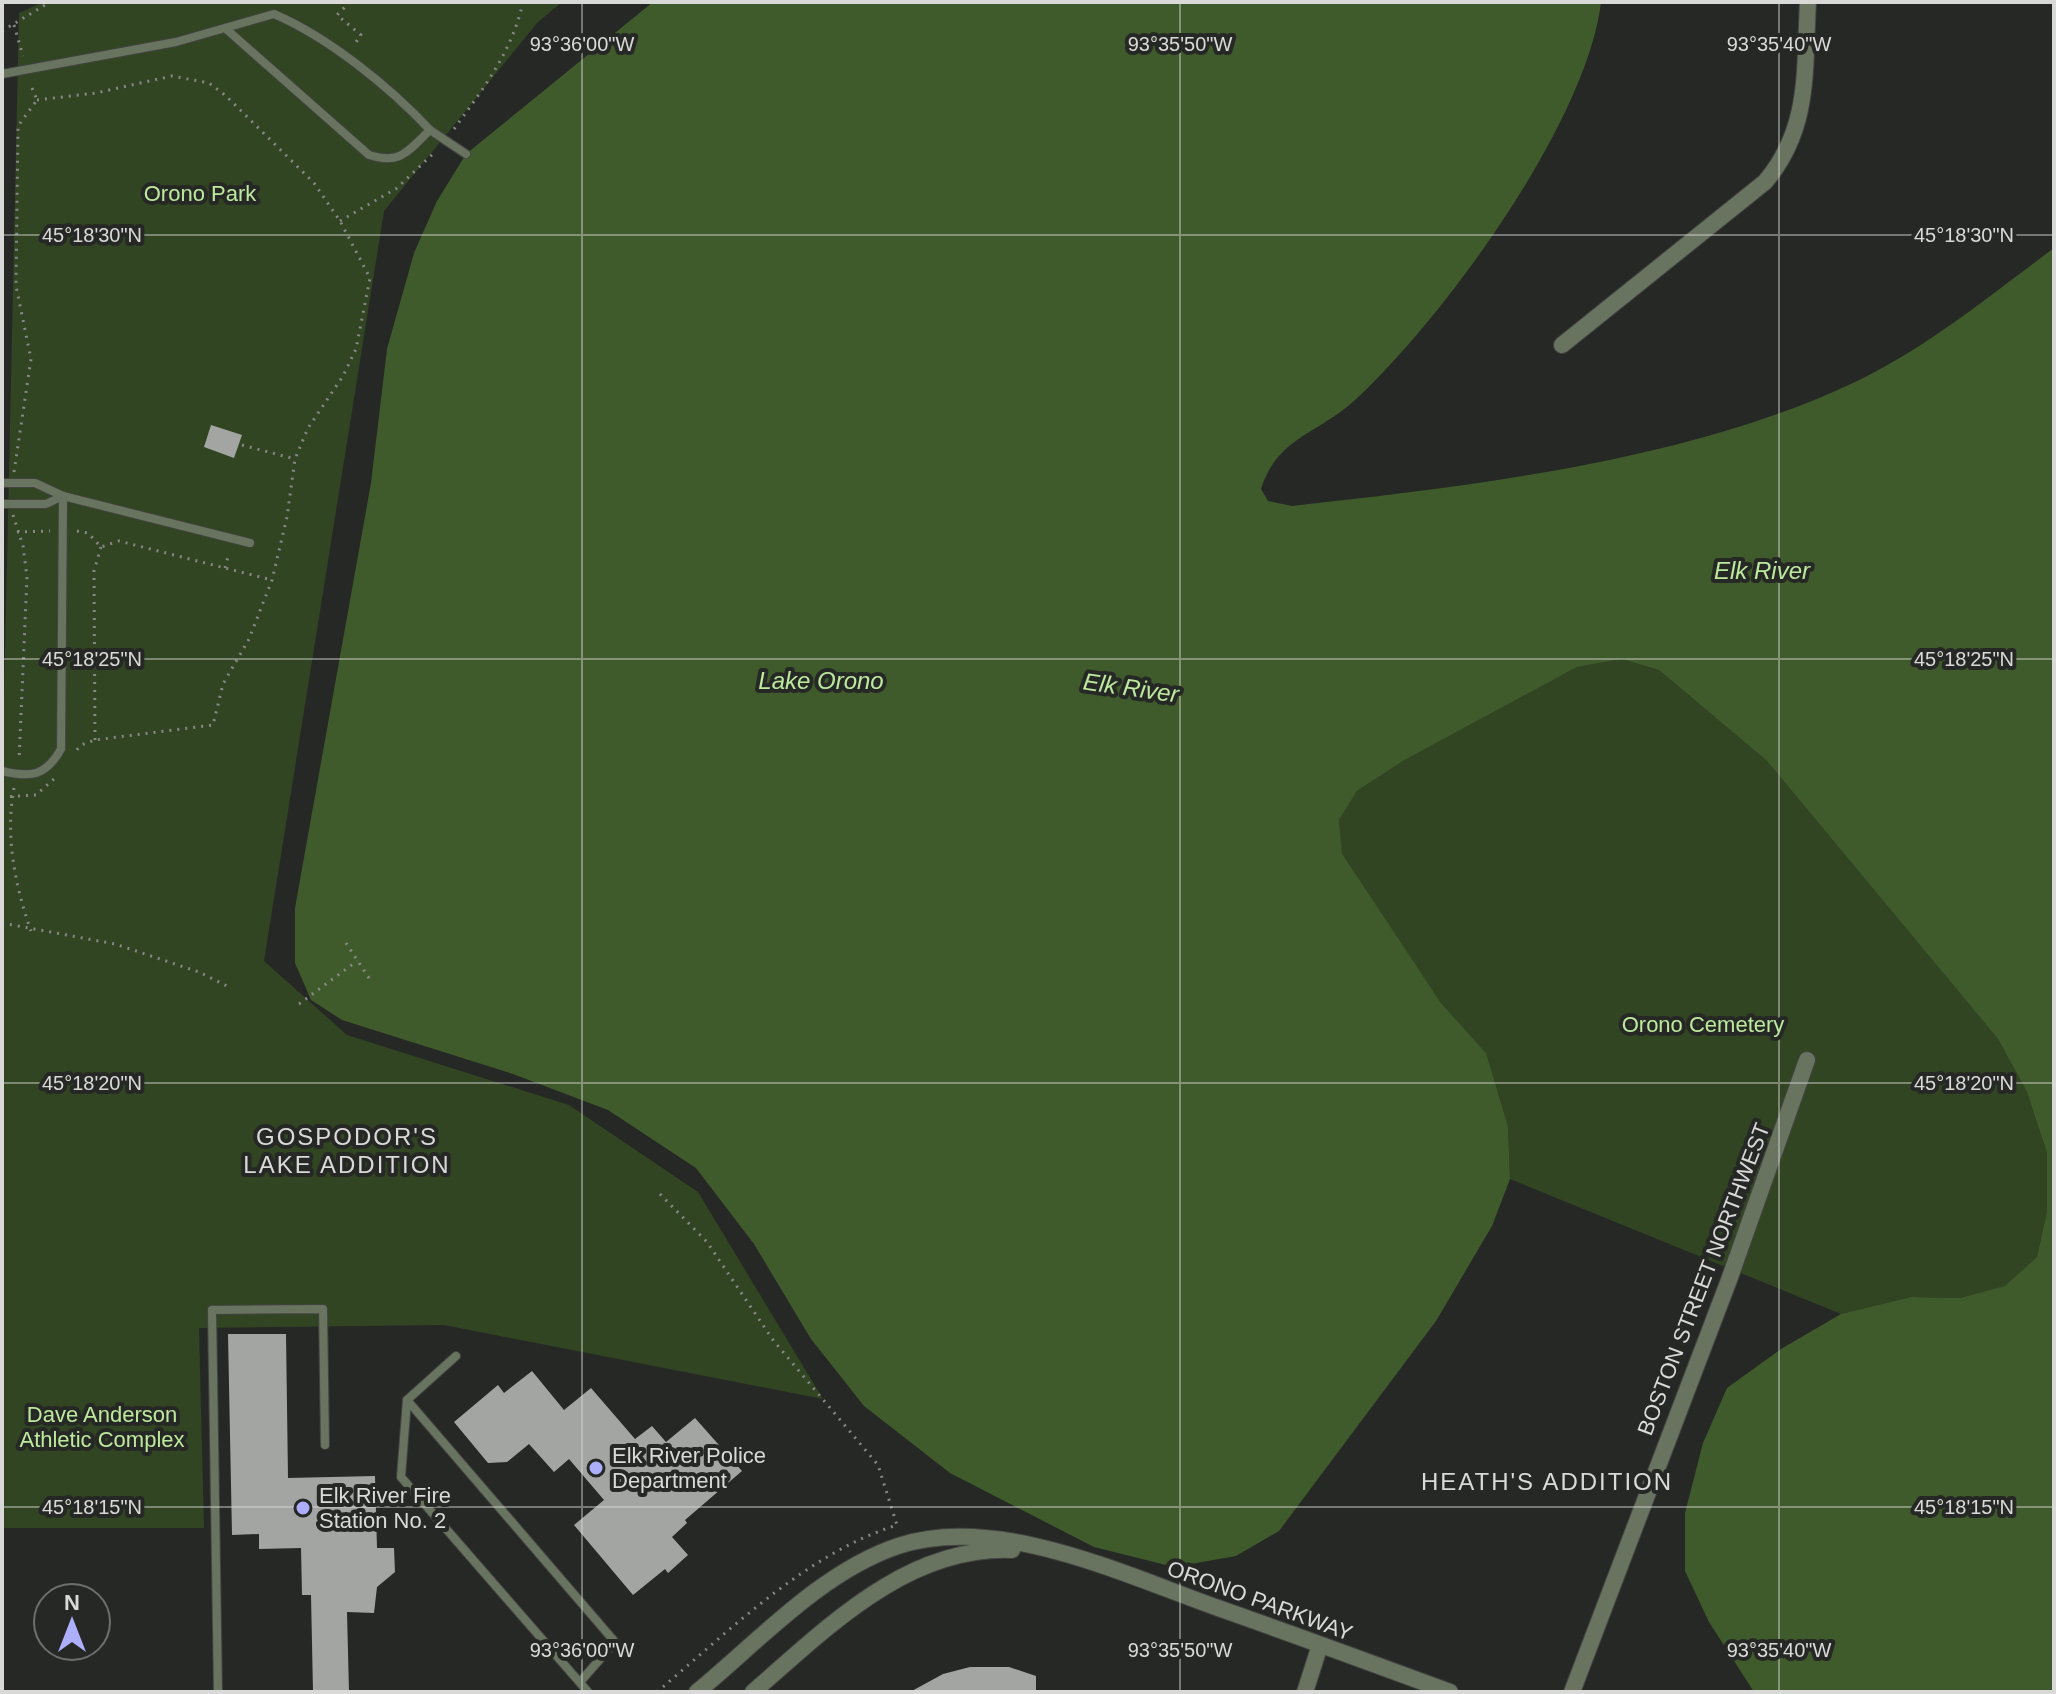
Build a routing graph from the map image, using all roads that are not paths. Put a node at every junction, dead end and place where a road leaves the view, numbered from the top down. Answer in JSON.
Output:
{"nodes":[{"id":1,"x":1808,"y":2,"type":"edge"},
{"id":2,"x":225,"y":28,"type":"junction"},
{"id":3,"x":2,"y":74,"type":"edge"},
{"id":4,"x":430,"y":130,"type":"junction"},
{"id":5,"x":466,"y":154,"type":"dead end"},
{"id":6,"x":1562,"y":345,"type":"dead end"},
{"id":7,"x":2,"y":483,"type":"edge"},
{"id":8,"x":63,"y":496,"type":"junction"},
{"id":9,"x":2,"y":504,"type":"edge"},
{"id":10,"x":250,"y":543,"type":"dead end"},
{"id":11,"x":2,"y":771,"type":"edge"},
{"id":12,"x":1807,"y":1060,"type":"dead end"},
{"id":13,"x":456,"y":1356,"type":"dead end"},
{"id":14,"x":407,"y":1400,"type":"junction"},
{"id":15,"x":325,"y":1445,"type":"dead end"},
{"id":16,"x":1053,"y":1552,"type":"junction"},
{"id":17,"x":1320,"y":1645,"type":"junction"},
{"id":18,"x":580,"y":1682,"type":"junction"},
{"id":19,"x":218,"y":1692,"type":"edge"},
{"id":20,"x":588,"y":1692,"type":"edge"},
{"id":21,"x":697,"y":1692,"type":"edge"},
{"id":22,"x":753,"y":1692,"type":"edge"},
{"id":23,"x":1305,"y":1692,"type":"edge"},
{"id":24,"x":1450,"y":1692,"type":"edge"},
{"id":25,"x":1572,"y":1692,"type":"edge"}],
"edges":[{"from":1,"to":6,"type":"street"},
{"from":2,"to":3,"type":"lane"},
{"from":2,"to":4,"type":"lane"},
{"from":2,"to":4,"type":"lane"},
{"from":4,"to":5,"type":"lane"},
{"from":7,"to":8,"type":"lane"},
{"from":8,"to":9,"type":"lane"},
{"from":8,"to":10,"type":"lane"},
{"from":8,"to":11,"type":"lane"},
{"from":12,"to":25,"type":"street","name":"BOSTON STREET NORTHWEST"},
{"from":13,"to":14,"type":"lane"},
{"from":14,"to":18,"type":"lane"},
{"from":14,"to":18,"type":"lane"},
{"from":15,"to":19,"type":"lane"},
{"from":16,"to":17,"type":"street","name":"ORONO PARKWAY"},
{"from":16,"to":21,"type":"street"},
{"from":16,"to":22,"type":"street"},
{"from":17,"to":23,"type":"street"},
{"from":17,"to":24,"type":"street","name":"ORONO PARKWAY"},
{"from":18,"to":20,"type":"lane"}]}
